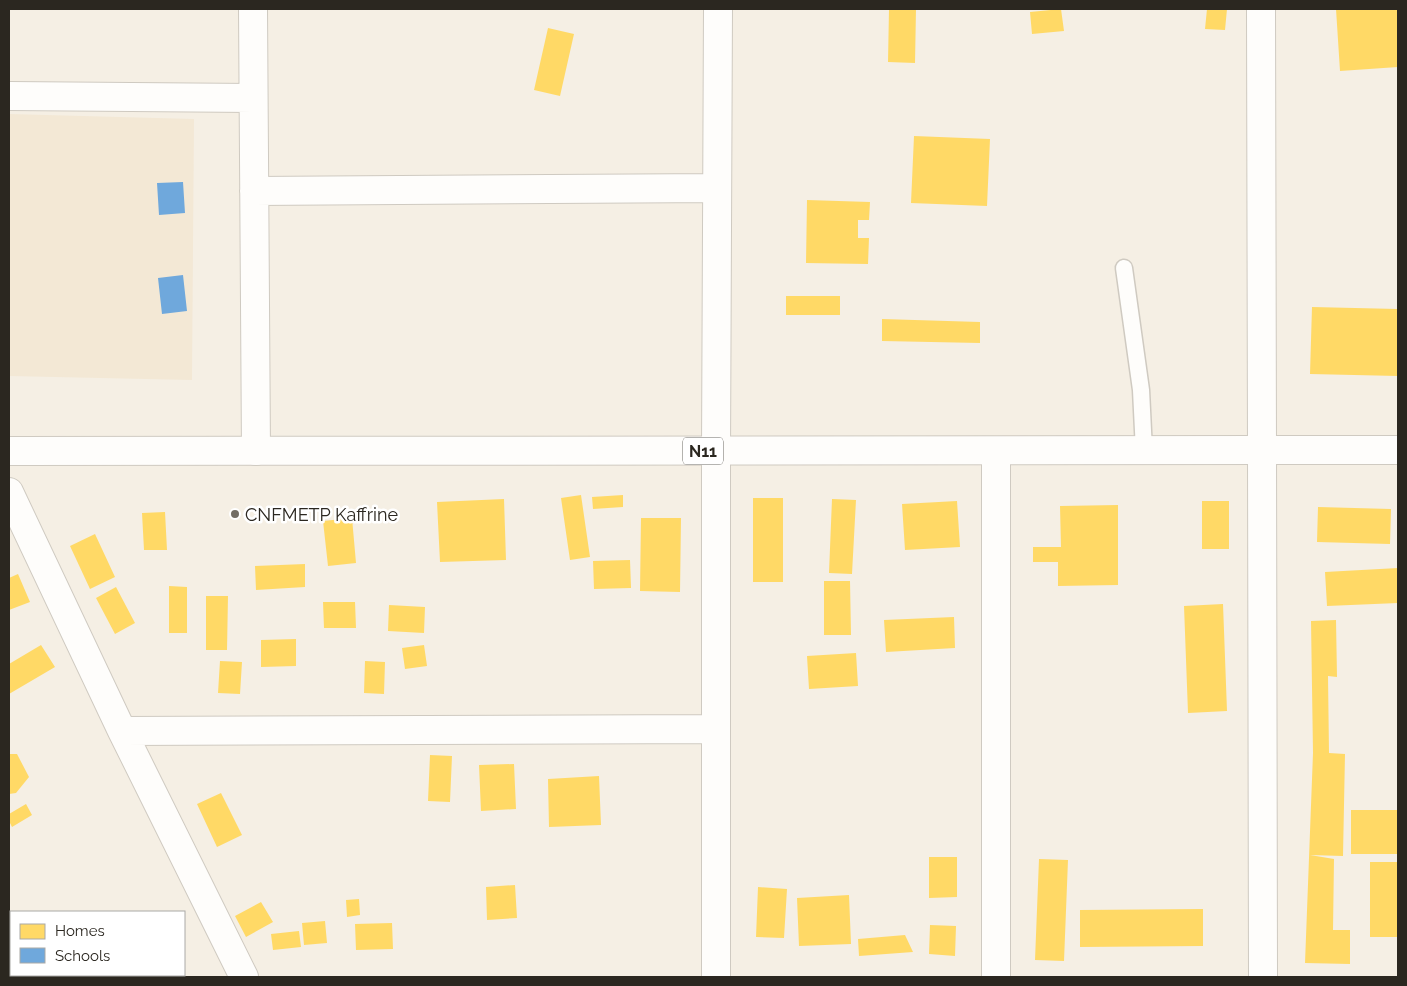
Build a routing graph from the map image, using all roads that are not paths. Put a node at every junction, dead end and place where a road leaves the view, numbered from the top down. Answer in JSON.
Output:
{"nodes":[{"id":1,"x":252,"y":9,"type":"edge"},
{"id":2,"x":718,"y":9,"type":"edge"},
{"id":3,"x":1261,"y":9,"type":"edge"},
{"id":4,"x":9,"y":96,"type":"edge"},
{"id":5,"x":253,"y":98,"type":"junction"},
{"id":6,"x":717,"y":188,"type":"junction"},
{"id":7,"x":254,"y":190,"type":"junction"},
{"id":8,"x":1124,"y":268,"type":"dead end"},
{"id":9,"x":996,"y":450,"type":"junction"},
{"id":10,"x":1144,"y":450,"type":"junction"},
{"id":11,"x":1262,"y":450,"type":"junction"},
{"id":12,"x":1398,"y":450,"type":"edge"},
{"id":13,"x":9,"y":451,"type":"edge"},
{"id":14,"x":256,"y":451,"type":"junction"},
{"id":15,"x":716,"y":451,"type":"junction"},
{"id":16,"x":9,"y":492,"type":"edge"},
{"id":17,"x":716,"y":729,"type":"junction"},
{"id":18,"x":122,"y":731,"type":"junction"},
{"id":19,"x":244,"y":977,"type":"edge"},
{"id":20,"x":716,"y":977,"type":"edge"},
{"id":21,"x":996,"y":977,"type":"edge"},
{"id":22,"x":1263,"y":977,"type":"edge"}],
"edges":[{"from":1,"to":5,"type":"street"},
{"from":2,"to":6,"type":"street"},
{"from":3,"to":11,"type":"street"},
{"from":4,"to":5,"type":"street"},
{"from":5,"to":7,"type":"street"},
{"from":6,"to":7,"type":"street"},
{"from":6,"to":15,"type":"street"},
{"from":7,"to":14,"type":"street"},
{"from":8,"to":10,"type":"lane"},
{"from":9,"to":10,"type":"street","number":"N11"},
{"from":9,"to":15,"type":"street","number":"N11"},
{"from":9,"to":21,"type":"street"},
{"from":10,"to":11,"type":"street","number":"N11"},
{"from":11,"to":12,"type":"street","number":"N11"},
{"from":11,"to":22,"type":"street"},
{"from":13,"to":14,"type":"street","number":"N11"},
{"from":14,"to":15,"type":"street","number":"N11"},
{"from":15,"to":17,"type":"street"},
{"from":16,"to":18,"type":"street"},
{"from":17,"to":18,"type":"street"},
{"from":17,"to":20,"type":"street"},
{"from":18,"to":19,"type":"street"}]}
